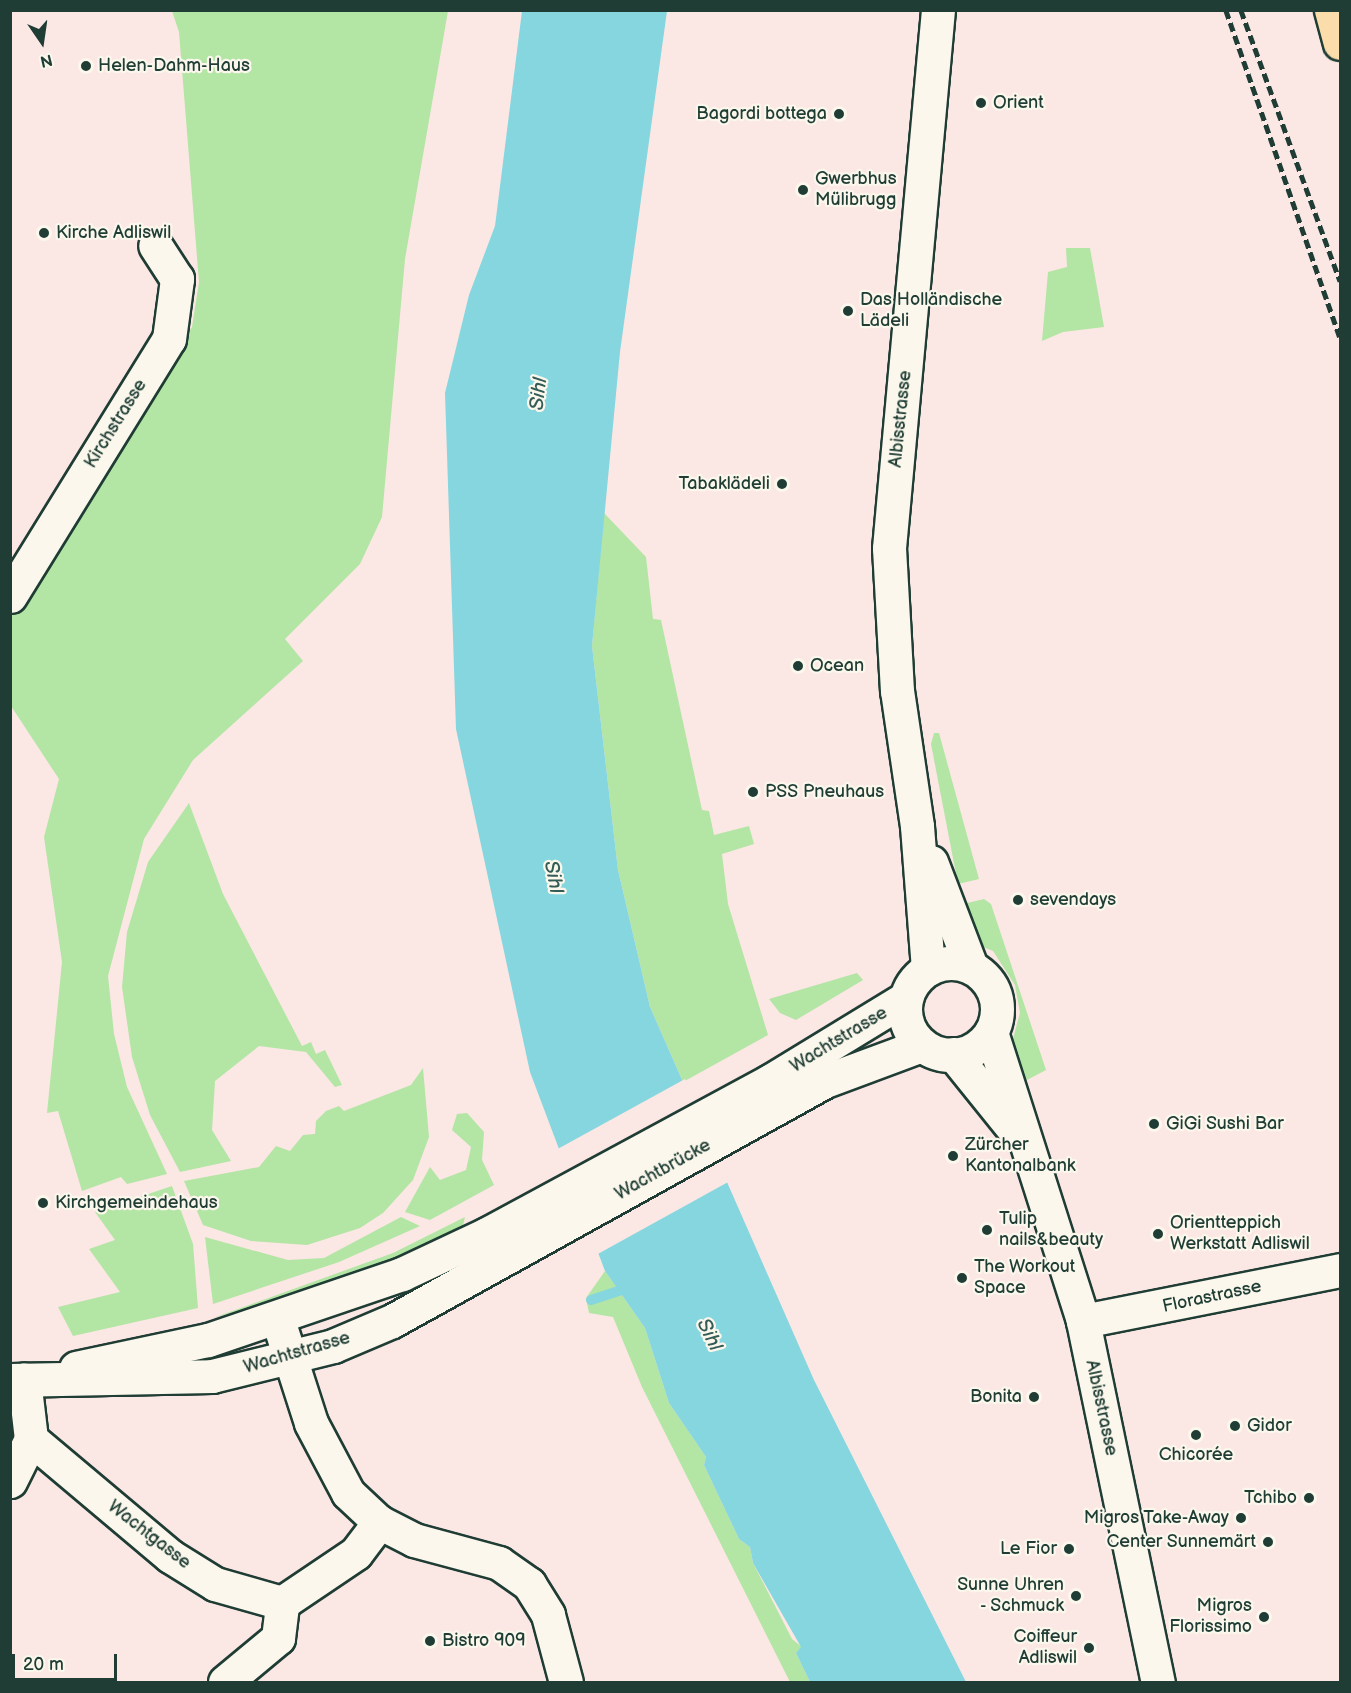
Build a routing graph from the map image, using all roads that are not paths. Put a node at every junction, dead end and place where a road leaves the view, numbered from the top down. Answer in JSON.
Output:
{"nodes":[{"id":1,"x":938,"y":10,"type":"edge"},
{"id":2,"x":1331,"y":10,"type":"edge"},
{"id":3,"x":1341,"y":43,"type":"edge"},
{"id":4,"x":155,"y":245,"type":"dead end"},
{"id":5,"x":10,"y":596,"type":"edge"},
{"id":6,"x":917,"y":826,"type":"junction"},
{"id":7,"x":971,"y":967,"type":"junction"},
{"id":8,"x":928,"y":969,"type":"junction"},
{"id":9,"x":906,"y":998,"type":"junction"},
{"id":10,"x":991,"y":1032,"type":"junction"},
{"id":11,"x":922,"y":1045,"type":"junction"},
{"id":12,"x":953,"y":1054,"type":"junction"},
{"id":13,"x":775,"y":1093,"type":"junction"},
{"id":14,"x":1022,"y":1140,"type":"junction"},
{"id":15,"x":541,"y":1221,"type":"junction"},
{"id":16,"x":1341,"y":1270,"type":"edge"},
{"id":17,"x":278,"y":1320,"type":"junction"},
{"id":18,"x":1083,"y":1321,"type":"junction"},
{"id":19,"x":291,"y":1359,"type":"junction"},
{"id":20,"x":17,"y":1380,"type":"edge"},
{"id":21,"x":31,"y":1439,"type":"junction"},
{"id":22,"x":10,"y":1481,"type":"edge"},
{"id":23,"x":379,"y":1522,"type":"junction"},
{"id":24,"x":282,"y":1603,"type":"junction"},
{"id":25,"x":225,"y":1683,"type":"edge"},
{"id":26,"x":566,"y":1683,"type":"edge"},
{"id":27,"x":1158,"y":1683,"type":"edge"}],
"edges":[{"from":1,"to":6,"type":"main road","name":"Albisstrasse"},
{"from":2,"to":3,"type":"main road"},
{"from":4,"to":5,"type":"main road","name":"Kirchstrasse"},
{"from":6,"to":7,"type":"main road","name":"Albisstrasse"},
{"from":6,"to":8,"type":"main road","name":"Albisstrasse"},
{"from":7,"to":8,"type":"main road"},
{"from":7,"to":10,"type":"main road"},
{"from":8,"to":9,"type":"main road"},
{"from":9,"to":11,"type":"main road"},
{"from":9,"to":13,"type":"main road","name":"Wachtstrasse"},
{"from":10,"to":12,"type":"main road"},
{"from":10,"to":14,"type":"main road","name":"Albisstrasse"},
{"from":11,"to":12,"type":"main road"},
{"from":11,"to":13,"type":"main road","name":"Wachtstrasse"},
{"from":12,"to":14,"type":"main road","name":"Albisstrasse"},
{"from":13,"to":15,"type":"main road","name":"Wachtbrücke"},
{"from":14,"to":18,"type":"main road","name":"Albisstrasse"},
{"from":15,"to":17,"type":"main road","name":"Wachtstrasse"},
{"from":15,"to":19,"type":"main road","name":"Wachtstrasse"},
{"from":16,"to":18,"type":"main road","name":"Florastrasse"},
{"from":17,"to":19,"type":"main road"},
{"from":17,"to":20,"type":"main road","name":"Wachtstrasse"},
{"from":18,"to":27,"type":"main road","name":"Albisstrasse"},
{"from":19,"to":20,"type":"main road","name":"Wachtstrasse"},
{"from":19,"to":23,"type":"main road"},
{"from":20,"to":21,"type":"main road"},
{"from":21,"to":22,"type":"main road"},
{"from":21,"to":24,"type":"main road","name":"Wachtgasse"},
{"from":23,"to":24,"type":"main road"},
{"from":23,"to":26,"type":"main road"},
{"from":24,"to":25,"type":"main road"}]}
